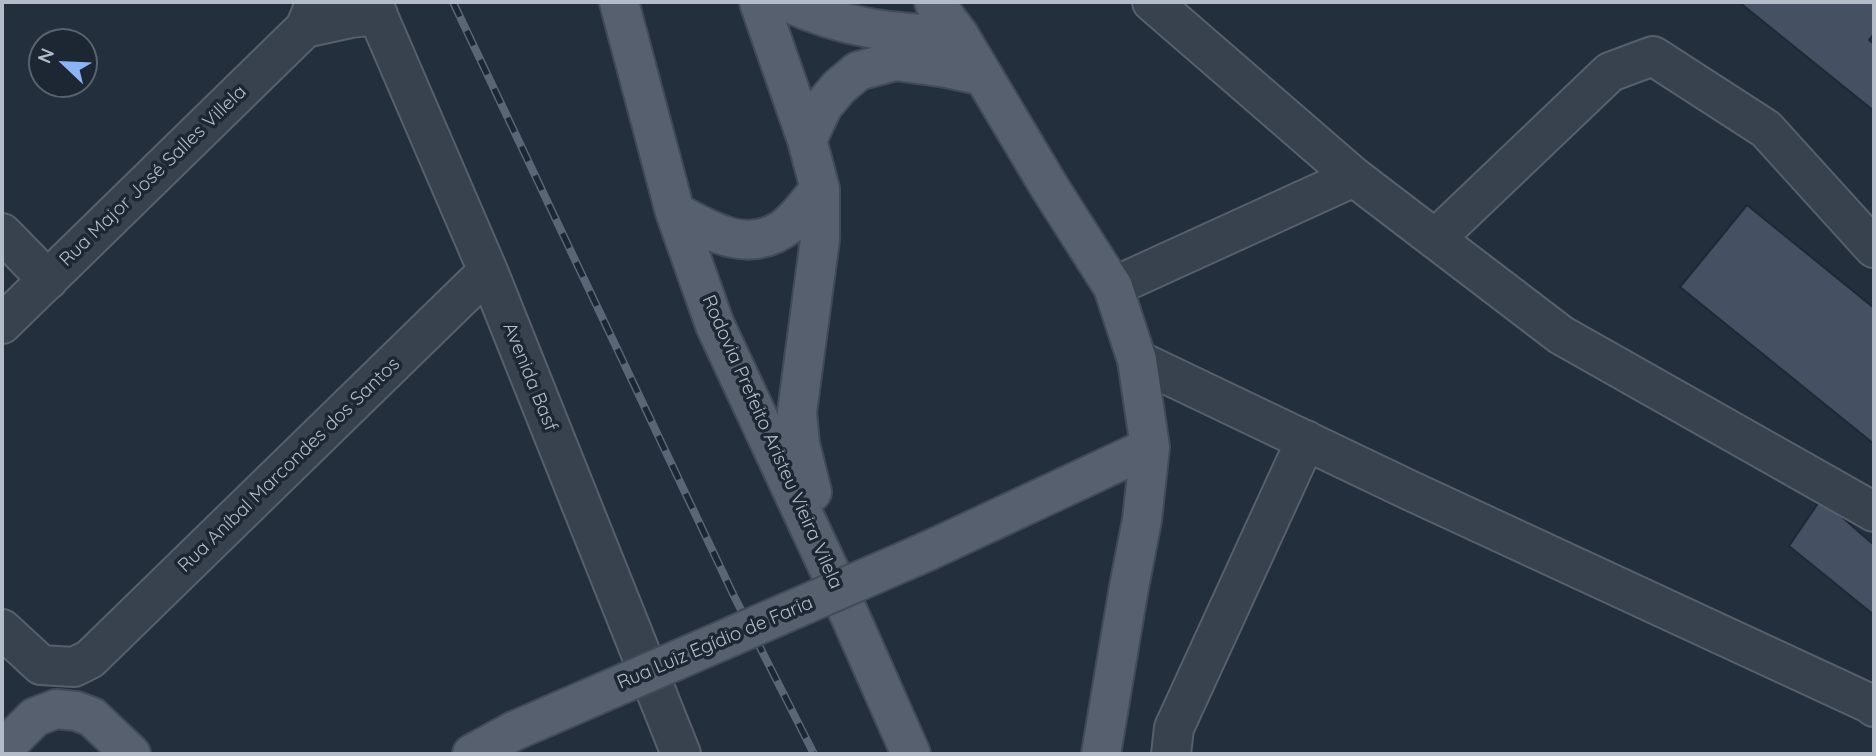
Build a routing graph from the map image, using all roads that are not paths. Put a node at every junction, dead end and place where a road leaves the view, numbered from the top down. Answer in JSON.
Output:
{"nodes":[{"id":1,"x":619,"y":2,"type":"edge"},
{"id":2,"x":759,"y":2,"type":"edge"},
{"id":3,"x":787,"y":2,"type":"edge"},
{"id":4,"x":934,"y":2,"type":"edge"},
{"id":5,"x":1152,"y":2,"type":"edge"},
{"id":6,"x":375,"y":8,"type":"edge"},
{"id":7,"x":311,"y":15,"type":"edge"},
{"id":8,"x":959,"y":35,"type":"junction"},
{"id":9,"x":984,"y":76,"type":"junction"},
{"id":10,"x":807,"y":139,"type":"junction"},
{"id":11,"x":1354,"y":177,"type":"junction"},
{"id":12,"x":820,"y":189,"type":"junction"},
{"id":13,"x":675,"y":212,"type":"junction"},
{"id":14,"x":2,"y":233,"type":"edge"},
{"id":15,"x":1435,"y":239,"type":"junction"},
{"id":16,"x":1874,"y":248,"type":"edge"},
{"id":17,"x":488,"y":271,"type":"junction"},
{"id":18,"x":48,"y":280,"type":"junction"},
{"id":19,"x":1113,"y":286,"type":"junction"},
{"id":20,"x":2,"y":324,"type":"edge"},
{"id":21,"x":1137,"y":360,"type":"junction"},
{"id":22,"x":1306,"y":440,"type":"junction"},
{"id":23,"x":1150,"y":447,"type":"junction"},
{"id":24,"x":1874,"y":512,"type":"edge"},
{"id":25,"x":835,"y":582,"type":"junction"},
{"id":26,"x":2,"y":629,"type":"edge"},
{"id":27,"x":90,"y":659,"type":"junction"},
{"id":28,"x":41,"y":665,"type":"junction"},
{"id":29,"x":1874,"y":707,"type":"edge"},
{"id":30,"x":92,"y":717,"type":"junction"},
{"id":31,"x":35,"y":718,"type":"junction"},
{"id":32,"x":2,"y":750,"type":"edge"},
{"id":33,"x":131,"y":754,"type":"edge"},
{"id":34,"x":472,"y":754,"type":"edge"},
{"id":35,"x":681,"y":754,"type":"edge"},
{"id":36,"x":911,"y":754,"type":"edge"},
{"id":37,"x":1101,"y":754,"type":"edge"},
{"id":38,"x":1171,"y":754,"type":"edge"}],
"edges":[{"from":1,"to":13,"type":"main road","name":"Rodovia Prefeito Aristeu Vieira Vilela"},
{"from":2,"to":10,"type":"main road"},
{"from":3,"to":8,"type":"main road"},
{"from":4,"to":8,"type":"main road"},
{"from":5,"to":11,"type":"street"},
{"from":6,"to":7,"type":"street"},
{"from":6,"to":17,"type":"street","name":"Avenida Basf"},
{"from":7,"to":18,"type":"street","name":"Rua Major José Salles Villela"},
{"from":8,"to":9,"type":"main road"},
{"from":9,"to":10,"type":"main road"},
{"from":9,"to":19,"type":"main road"},
{"from":10,"to":12,"type":"main road"},
{"from":11,"to":15,"type":"street"},
{"from":11,"to":19,"type":"street"},
{"from":12,"to":13,"type":"main road"},
{"from":12,"to":25,"type":"main road"},
{"from":13,"to":25,"type":"main road","name":"Rodovia Prefeito Aristeu Vieira Vilela"},
{"from":14,"to":18,"type":"street"},
{"from":15,"to":16,"type":"street"},
{"from":15,"to":24,"type":"street"},
{"from":17,"to":27,"type":"street","name":"Rua Aníbal Marcondes dos Santos"},
{"from":17,"to":35,"type":"street","name":"Avenida Basf"},
{"from":18,"to":20,"type":"street","name":"Rua Major José Salles Villela"},
{"from":19,"to":21,"type":"main road"},
{"from":21,"to":22,"type":"street"},
{"from":21,"to":23,"type":"main road"},
{"from":22,"to":29,"type":"street"},
{"from":22,"to":38,"type":"street"},
{"from":23,"to":34,"type":"main road","name":"Rua Luiz Egídio de Faria","bridge":true},
{"from":23,"to":37,"type":"main road"},
{"from":25,"to":36,"type":"main road","name":"Rodovia Prefeito Aristeu Vieira Vilela"},
{"from":26,"to":28,"type":"street"},
{"from":27,"to":28,"type":"street"},
{"from":27,"to":30,"type":"street"},
{"from":28,"to":31,"type":"street"},
{"from":30,"to":31,"type":"main road"},
{"from":30,"to":33,"type":"main road"},
{"from":31,"to":32,"type":"main road"}]}
